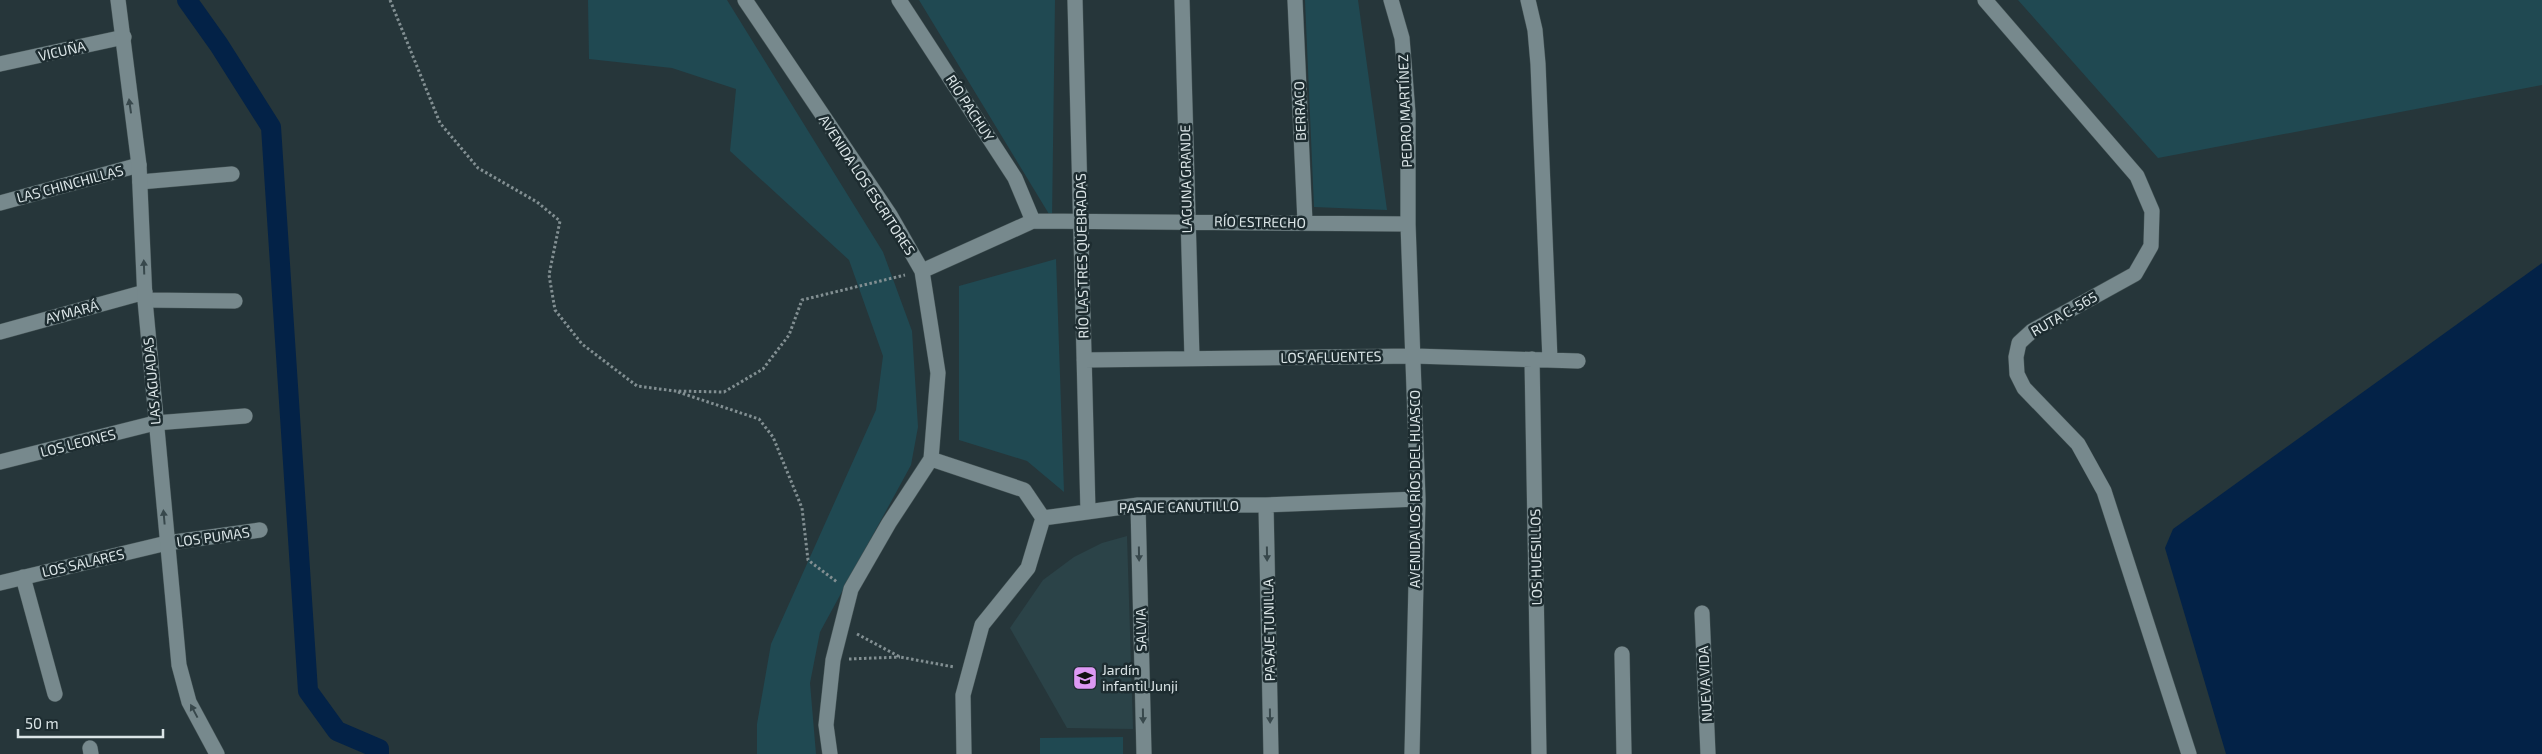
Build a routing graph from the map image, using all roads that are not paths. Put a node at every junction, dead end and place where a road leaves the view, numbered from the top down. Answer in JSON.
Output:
{"nodes":[{"id":1,"x":118,"y":0,"type":"edge"},
{"id":2,"x":745,"y":0,"type":"edge"},
{"id":3,"x":900,"y":0,"type":"edge"},
{"id":4,"x":1075,"y":0,"type":"edge"},
{"id":5,"x":1182,"y":0,"type":"edge"},
{"id":6,"x":1295,"y":0,"type":"edge"},
{"id":7,"x":1391,"y":0,"type":"edge"},
{"id":8,"x":1528,"y":0,"type":"edge"},
{"id":9,"x":1985,"y":0,"type":"edge"},
{"id":10,"x":124,"y":37,"type":"junction"},
{"id":11,"x":0,"y":64,"type":"edge"},
{"id":12,"x":139,"y":164,"type":"junction"},
{"id":13,"x":232,"y":174,"type":"dead end"},
{"id":14,"x":140,"y":182,"type":"junction"},
{"id":15,"x":0,"y":203,"type":"edge"},
{"id":16,"x":1033,"y":221,"type":"junction"},
{"id":17,"x":1187,"y":221,"type":"junction"},
{"id":18,"x":1081,"y":222,"type":"junction"},
{"id":19,"x":1305,"y":222,"type":"junction"},
{"id":20,"x":1408,"y":224,"type":"junction"},
{"id":21,"x":922,"y":271,"type":"junction"},
{"id":22,"x":145,"y":296,"type":"junction"},
{"id":23,"x":235,"y":301,"type":"dead end"},
{"id":24,"x":0,"y":332,"type":"edge"},
{"id":25,"x":1414,"y":356,"type":"junction"},
{"id":26,"x":1192,"y":358,"type":"junction"},
{"id":27,"x":1084,"y":360,"type":"junction"},
{"id":28,"x":1532,"y":360,"type":"junction"},
{"id":29,"x":1550,"y":360,"type":"junction"},
{"id":30,"x":1578,"y":361,"type":"dead end"},
{"id":31,"x":245,"y":416,"type":"dead end"},
{"id":32,"x":155,"y":423,"type":"junction"},
{"id":33,"x":931,"y":459,"type":"junction"},
{"id":34,"x":0,"y":462,"type":"edge"},
{"id":35,"x":1418,"y":498,"type":"junction"},
{"id":36,"x":1138,"y":505,"type":"junction"},
{"id":37,"x":1266,"y":505,"type":"junction"},
{"id":38,"x":1088,"y":512,"type":"junction"},
{"id":39,"x":1043,"y":518,"type":"junction"},
{"id":40,"x":260,"y":530,"type":"dead end"},
{"id":41,"x":167,"y":543,"type":"junction"},
{"id":42,"x":23,"y":577,"type":"junction"},
{"id":43,"x":0,"y":583,"type":"edge"},
{"id":44,"x":1702,"y":613,"type":"dead end"},
{"id":45,"x":1622,"y":654,"type":"dead end"},
{"id":46,"x":55,"y":694,"type":"dead end"},
{"id":47,"x":216,"y":754,"type":"edge"},
{"id":48,"x":830,"y":754,"type":"edge"},
{"id":49,"x":964,"y":754,"type":"edge"},
{"id":50,"x":1144,"y":754,"type":"edge"},
{"id":51,"x":1271,"y":754,"type":"edge"},
{"id":52,"x":1412,"y":754,"type":"edge"},
{"id":53,"x":1539,"y":754,"type":"edge"},
{"id":54,"x":1624,"y":754,"type":"edge"},
{"id":55,"x":1708,"y":754,"type":"edge"},
{"id":56,"x":2189,"y":754,"type":"edge"}],
"edges":[{"from":1,"to":10,"type":"street","name":"LAS AGUADAS"},
{"from":2,"to":21,"type":"street","name":"AVENIDA LOS ESCRITORES"},
{"from":3,"to":16,"type":"street","name":"RÍO PACHUY"},
{"from":4,"to":18,"type":"street","name":"RÍO LAS TRES QUEBRADAS"},
{"from":5,"to":17,"type":"street","name":"LAGUNA GRANDE"},
{"from":6,"to":19,"type":"street","name":"BERRACO"},
{"from":7,"to":20,"type":"street","name":"PEDRO MARTÍNEZ"},
{"from":8,"to":29,"type":"street"},
{"from":9,"to":56,"type":"street","name":"RUTA C-565"},
{"from":10,"to":11,"type":"street","name":"VICUÑA"},
{"from":12,"to":10,"type":"street","name":"LAS AGUADAS","one_way":true},
{"from":12,"to":14,"type":"street","name":"LAS AGUADAS"},
{"from":12,"to":15,"type":"street","name":"LAS CHINCHILLAS"},
{"from":13,"to":14,"type":"street"},
{"from":22,"to":14,"type":"street","name":"LAS AGUADAS","one_way":true},
{"from":16,"to":18,"type":"street"},
{"from":16,"to":21,"type":"street"},
{"from":17,"to":18,"type":"street","name":"RÍO ESTRECHO"},
{"from":17,"to":19,"type":"street","name":"RÍO ESTRECHO"},
{"from":17,"to":26,"type":"street","name":"LAGUNA GRANDE"},
{"from":18,"to":27,"type":"street","name":"RÍO LAS TRES QUEBRADAS"},
{"from":19,"to":20,"type":"street","name":"RÍO ESTRECHO"},
{"from":20,"to":25,"type":"street","name":"AVENIDA LOS RÍOS DEL HUASCO"},
{"from":21,"to":33,"type":"street","name":"AVENIDA LOS ESCRITORES"},
{"from":22,"to":23,"type":"street","name":"AYMARÁ"},
{"from":22,"to":24,"type":"street","name":"AYMARÁ"},
{"from":22,"to":32,"type":"street","name":"LAS AGUADAS"},
{"from":25,"to":26,"type":"street","name":"LOS AFLUENTES"},
{"from":25,"to":28,"type":"street","name":"LOS AFLUENTES"},
{"from":25,"to":35,"type":"street","name":"AVENIDA LOS RÍOS DEL HUASCO"},
{"from":26,"to":27,"type":"street","name":"LOS AFLUENTES"},
{"from":27,"to":38,"type":"street","name":"RÍO LAS TRES QUEBRADAS"},
{"from":28,"to":29,"type":"street","name":"LOS AFLUENTES"},
{"from":28,"to":53,"type":"street","name":"LOS HUESILLOS"},
{"from":29,"to":30,"type":"street","name":"LOS AFLUENTES"},
{"from":31,"to":32,"type":"street","name":"LOS LEONES"},
{"from":32,"to":34,"type":"street","name":"LOS LEONES"},
{"from":41,"to":32,"type":"street","name":"LAS AGUADAS","one_way":true},
{"from":33,"to":39,"type":"street"},
{"from":33,"to":48,"type":"street","name":"AVENIDA LOS ESCRITORES"},
{"from":35,"to":37,"type":"street","name":"PASAJE CANUTILLO"},
{"from":35,"to":52,"type":"street","name":"AVENIDA LOS RÍOS DEL HUASCO"},
{"from":36,"to":37,"type":"street","name":"PASAJE CANUTILLO"},
{"from":36,"to":38,"type":"street","name":"PASAJE CANUTILLO"},
{"from":36,"to":50,"type":"street","name":"SALVIA","one_way":true},
{"from":37,"to":51,"type":"street","name":"PASAJE TUNILLA","one_way":true},
{"from":38,"to":39,"type":"street","name":"PASAJE CANUTILLO"},
{"from":39,"to":49,"type":"street"},
{"from":40,"to":41,"type":"street","name":"LOS PUMAS"},
{"from":41,"to":42,"type":"street","name":"LOS SALARES"},
{"from":47,"to":41,"type":"street","name":"LAS AGUADAS","one_way":true},
{"from":42,"to":43,"type":"street","name":"LOS SALARES"},
{"from":42,"to":46,"type":"street"},
{"from":44,"to":55,"type":"street","name":"NUEVA VIDA"},
{"from":45,"to":54,"type":"street"}]}
